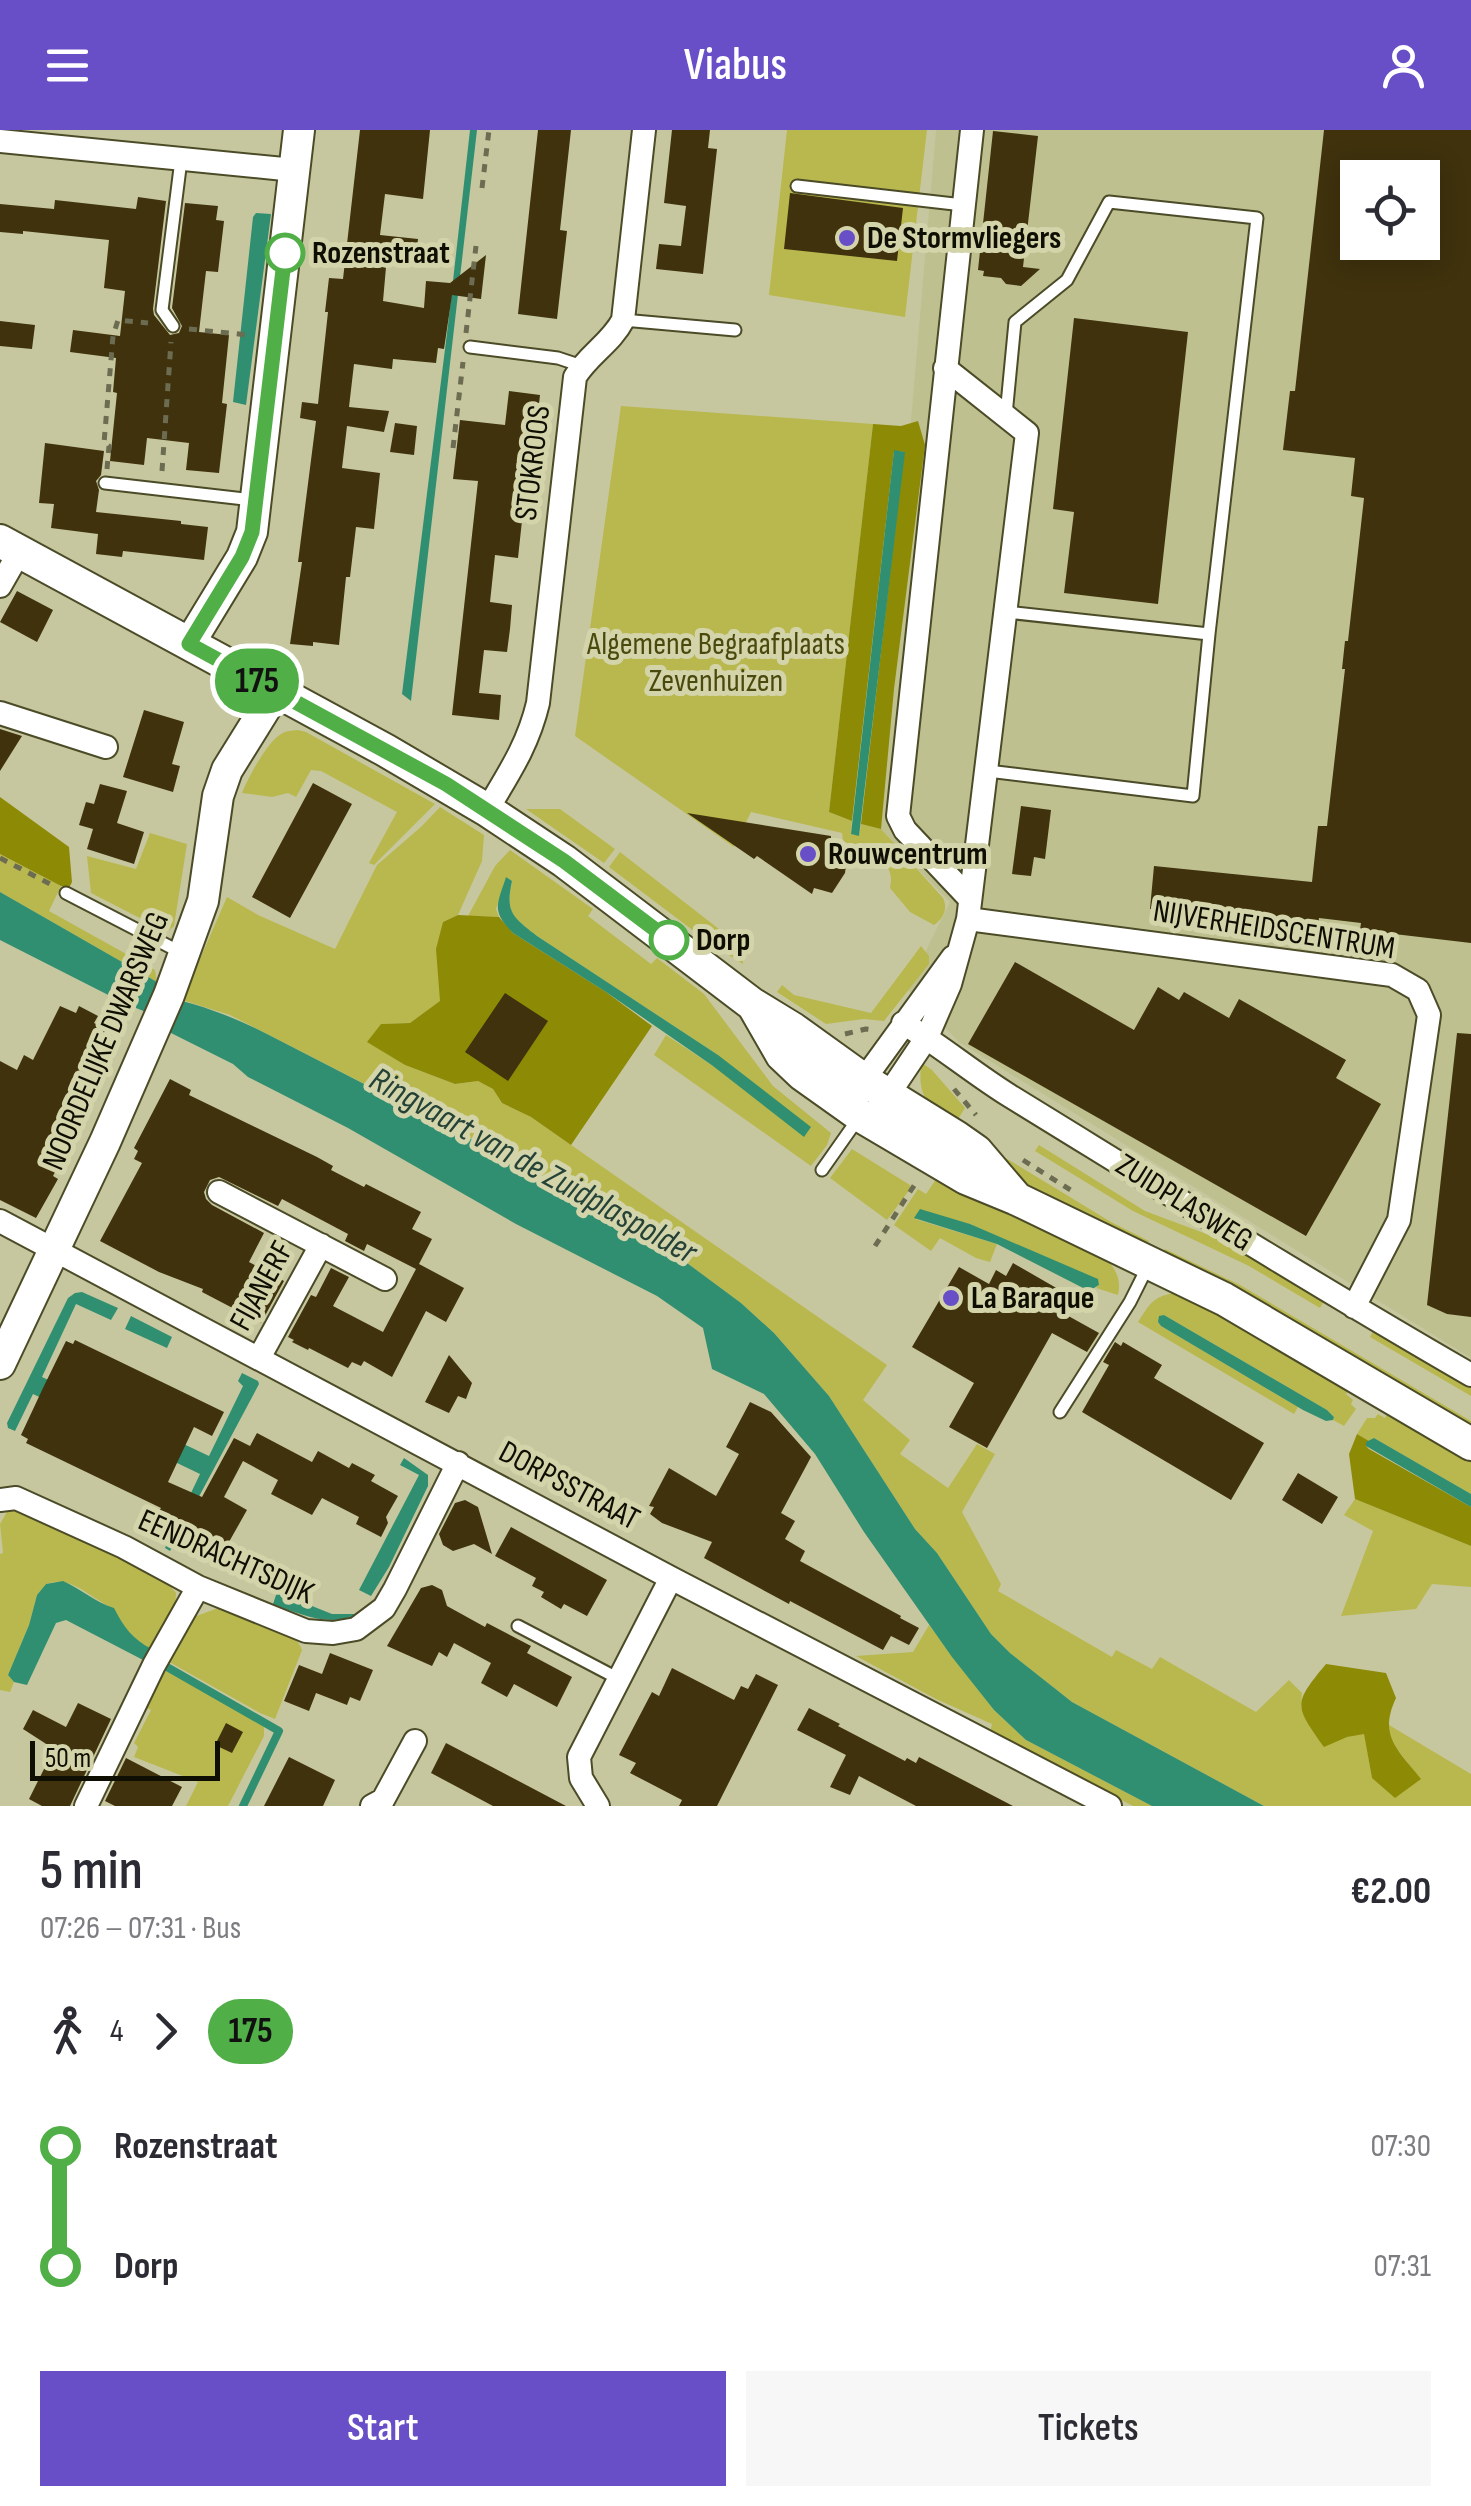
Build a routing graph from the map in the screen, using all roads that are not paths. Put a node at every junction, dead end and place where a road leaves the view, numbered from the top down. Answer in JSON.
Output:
{"nodes":[{"id":1,"x":299,"y":130,"type":"edge"},
{"id":2,"x":644,"y":130,"type":"edge"},
{"id":3,"x":972,"y":130,"type":"edge"},
{"id":4,"x":3,"y":138,"type":"edge"},
{"id":5,"x":182,"y":160,"type":"junction"},
{"id":6,"x":294,"y":170,"type":"junction"},
{"id":7,"x":797,"y":186,"type":"dead end"},
{"id":8,"x":963,"y":205,"type":"junction"},
{"id":9,"x":622,"y":320,"type":"junction"},
{"id":10,"x":173,"y":326,"type":"road end"},
{"id":11,"x":735,"y":330,"type":"dead end"},
{"id":12,"x":470,"y":347,"type":"dead end"},
{"id":13,"x":582,"y":366,"type":"junction"},
{"id":14,"x":945,"y":368,"type":"junction"},
{"id":15,"x":1006,"y":416,"type":"junction"},
{"id":16,"x":105,"y":483,"type":"road end"},
{"id":17,"x":257,"y":500,"type":"junction"},
{"id":18,"x":10,"y":546,"type":"edge"},
{"id":19,"x":0,"y":586,"type":"edge"},
{"id":20,"x":1006,"y":612,"type":"junction"},
{"id":21,"x":1210,"y":634,"type":"junction"},
{"id":22,"x":189,"y":644,"type":"junction"},
{"id":23,"x":276,"y":691,"type":"junction"},
{"id":24,"x":0,"y":713,"type":"edge"},
{"id":25,"x":106,"y":748,"type":"dead end"},
{"id":26,"x":988,"y":771,"type":"junction"},
{"id":27,"x":487,"y":810,"type":"junction"},
{"id":28,"x":66,"y":893,"type":"road end"},
{"id":29,"x":969,"y":909,"type":"junction"},
{"id":30,"x":961,"y":946,"type":"junction"},
{"id":31,"x":184,"y":954,"type":"junction"},
{"id":32,"x":752,"y":1004,"type":"junction"},
{"id":33,"x":903,"y":1023,"type":"junction"},
{"id":34,"x":926,"y":1037,"type":"junction"},
{"id":35,"x":876,"y":1088,"type":"junction"},
{"id":36,"x":861,"y":1116,"type":"junction"},
{"id":37,"x":822,"y":1170,"type":"dead end"},
{"id":38,"x":219,"y":1192,"type":"dead end"},
{"id":39,"x":1017,"y":1199,"type":"junction"},
{"id":40,"x":0,"y":1221,"type":"edge"},
{"id":41,"x":321,"y":1245,"type":"junction"},
{"id":42,"x":53,"y":1249,"type":"junction"},
{"id":43,"x":1150,"y":1263,"type":"junction"},
{"id":44,"x":385,"y":1280,"type":"dead end"},
{"id":45,"x":1354,"y":1307,"type":"junction"},
{"id":46,"x":259,"y":1358,"type":"junction"},
{"id":47,"x":0,"y":1364,"type":"edge"},
{"id":48,"x":1471,"y":1375,"type":"edge"},
{"id":49,"x":1060,"y":1412,"type":"dead end"},
{"id":50,"x":1471,"y":1444,"type":"edge"},
{"id":51,"x":458,"y":1463,"type":"junction"},
{"id":52,"x":0,"y":1500,"type":"edge"},
{"id":53,"x":671,"y":1578,"type":"junction"},
{"id":54,"x":198,"y":1587,"type":"junction"},
{"id":55,"x":518,"y":1626,"type":"dead end"},
{"id":56,"x":619,"y":1679,"type":"junction"},
{"id":57,"x":416,"y":1741,"type":"dead end"},
{"id":58,"x":86,"y":1806,"type":"edge"},
{"id":59,"x":372,"y":1806,"type":"edge"},
{"id":60,"x":598,"y":1806,"type":"edge"},
{"id":61,"x":1110,"y":1806,"type":"edge"}],
"edges":[{"from":1,"to":6,"type":"street"},
{"from":2,"to":9,"type":"street"},
{"from":3,"to":8,"type":"street"},
{"from":4,"to":5,"type":"street"},
{"from":5,"to":6,"type":"street"},
{"from":5,"to":10,"type":"lane"},
{"from":6,"to":17,"type":"street"},
{"from":7,"to":8,"type":"lane"},
{"from":8,"to":14,"type":"street"},
{"from":9,"to":11,"type":"lane"},
{"from":9,"to":13,"type":"street","name":"STOKROOS"},
{"from":12,"to":13,"type":"lane"},
{"from":13,"to":27,"type":"street","name":"STOKROOS"},
{"from":14,"to":15,"type":"street"},
{"from":14,"to":29,"type":"street"},
{"from":15,"to":20,"type":"street"},
{"from":15,"to":21,"type":"lane"},
{"from":16,"to":17,"type":"lane"},
{"from":17,"to":22,"type":"street"},
{"from":18,"to":19,"type":"street"},
{"from":18,"to":22,"type":"main road","name":"ZUIDPLASWEG"},
{"from":20,"to":21,"type":"lane"},
{"from":20,"to":26,"type":"street"},
{"from":21,"to":26,"type":"lane"},
{"from":22,"to":23,"type":"main road","name":"ZUIDPLASWEG"},
{"from":23,"to":27,"type":"main road","name":"ZUIDPLASWEG"},
{"from":23,"to":31,"type":"street","name":"NOORDELIJKE DWARSWEG"},
{"from":24,"to":25,"type":"street"},
{"from":26,"to":29,"type":"street"},
{"from":27,"to":32,"type":"main road","name":"ZUIDPLASWEG"},
{"from":28,"to":31,"type":"lane"},
{"from":29,"to":30,"type":"street"},
{"from":29,"to":45,"type":"street","name":"NIJVERHEIDSCENTRUM"},
{"from":30,"to":33,"type":"street"},
{"from":30,"to":34,"type":"street"},
{"from":31,"to":42,"type":"street","name":"NOORDELIJKE DWARSWEG"},
{"from":32,"to":35,"type":"main road","name":"ZUIDPLASWEG"},
{"from":32,"to":36,"type":"main road","name":"ZUIDPLASWEG"},
{"from":33,"to":34,"type":"street","name":"ZUIDPLASWEG"},
{"from":33,"to":35,"type":"street"},
{"from":34,"to":35,"type":"street"},
{"from":34,"to":45,"type":"street","name":"ZUIDPLASWEG"},
{"from":35,"to":36,"type":"street"},
{"from":35,"to":39,"type":"main road","name":"ZUIDPLASWEG"},
{"from":36,"to":37,"type":"lane"},
{"from":36,"to":39,"type":"main road","name":"ZUIDPLASWEG"},
{"from":38,"to":41,"type":"street","name":"FIJANERF"},
{"from":39,"to":43,"type":"main road","name":"ZUIDPLASWEG"},
{"from":40,"to":42,"type":"street","name":"DORPSSTRAAT"},
{"from":41,"to":44,"type":"street","name":"FIJANERF"},
{"from":41,"to":46,"type":"street","name":"FIJANERF"},
{"from":42,"to":46,"type":"street","name":"DORPSSTRAAT"},
{"from":42,"to":47,"type":"street","name":"NOORDELIJKE DWARSWEG"},
{"from":43,"to":49,"type":"lane"},
{"from":43,"to":50,"type":"main road","name":"ZUIDPLASWEG"},
{"from":45,"to":48,"type":"street","name":"ZUIDPLASWEG"},
{"from":46,"to":51,"type":"street","name":"DORPSSTRAAT"},
{"from":51,"to":53,"type":"street","name":"DORPSSTRAAT"},
{"from":51,"to":54,"type":"street","name":"EENDRACHTSDIJK"},
{"from":52,"to":54,"type":"street","name":"EENDRACHTSDIJK"},
{"from":53,"to":56,"type":"street"},
{"from":53,"to":61,"type":"street","name":"DORPSSTRAAT"},
{"from":54,"to":58,"type":"street"},
{"from":55,"to":56,"type":"lane"},
{"from":56,"to":60,"type":"street"},
{"from":57,"to":59,"type":"street"}]}
